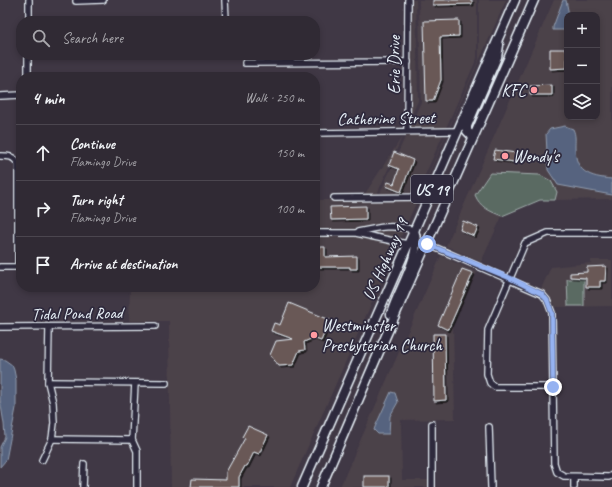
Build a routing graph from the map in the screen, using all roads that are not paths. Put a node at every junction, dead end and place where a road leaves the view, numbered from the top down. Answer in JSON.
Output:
{"nodes":[{"id":1,"x":29,"y":0,"type":"edge"},
{"id":2,"x":103,"y":0,"type":"edge"},
{"id":3,"x":225,"y":0,"type":"edge"},
{"id":4,"x":408,"y":0,"type":"edge"},
{"id":5,"x":515,"y":0,"type":"edge"},
{"id":6,"x":534,"y":0,"type":"edge"},
{"id":7,"x":76,"y":1,"type":"edge"},
{"id":8,"x":29,"y":16,"type":"edge"},
{"id":9,"x":226,"y":16,"type":"edge"},
{"id":10,"x":503,"y":28,"type":"junction"},
{"id":11,"x":28,"y":60,"type":"edge"},
{"id":12,"x":408,"y":62,"type":"junction"},
{"id":13,"x":245,"y":63,"type":"dead end"},
{"id":14,"x":28,"y":72,"type":"edge"},
{"id":15,"x":16,"y":95,"type":"edge"},
{"id":16,"x":0,"y":96,"type":"edge"},
{"id":17,"x":407,"y":131,"type":"junction"},
{"id":18,"x":457,"y":132,"type":"junction"},
{"id":19,"x":320,"y":133,"type":"edge"},
{"id":20,"x":473,"y":137,"type":"junction"},
{"id":21,"x":0,"y":156,"type":"edge"},
{"id":22,"x":16,"y":159,"type":"edge"},
{"id":23,"x":429,"y":196,"type":"junction"},
{"id":24,"x":334,"y":198,"type":"dead end"},
{"id":25,"x":414,"y":230,"type":"junction"},
{"id":26,"x":320,"y":233,"type":"edge"},
{"id":27,"x":356,"y":233,"type":"junction"},
{"id":28,"x":612,"y":233,"type":"edge"},
{"id":29,"x":407,"y":244,"type":"junction"},
{"id":30,"x":427,"y":244,"type":"junction"},
{"id":31,"x":0,"y":267,"type":"edge"},
{"id":32,"x":16,"y":267,"type":"edge"},
{"id":33,"x":510,"y":278,"type":"junction"},
{"id":34,"x":155,"y":326,"type":"dead end"},
{"id":35,"x":0,"y":327,"type":"edge"},
{"id":36,"x":49,"y":328,"type":"junction"},
{"id":37,"x":384,"y":338,"type":"junction"},
{"id":38,"x":48,"y":382,"type":"junction"},
{"id":39,"x":135,"y":383,"type":"junction"},
{"id":40,"x":166,"y":383,"type":"dead end"},
{"id":41,"x":553,"y":387,"type":"junction"},
{"id":42,"x":432,"y":424,"type":"dead end"},
{"id":43,"x":489,"y":427,"type":"dead end"},
{"id":44,"x":52,"y":439,"type":"junction"},
{"id":45,"x":132,"y":440,"type":"junction"},
{"id":46,"x":42,"y":460,"type":"dead end"},
{"id":47,"x":84,"y":464,"type":"dead end"},
{"id":48,"x":612,"y":475,"type":"edge"},
{"id":49,"x":574,"y":477,"type":"junction"},
{"id":50,"x":83,"y":487,"type":"edge"},
{"id":51,"x":137,"y":487,"type":"edge"},
{"id":52,"x":302,"y":487,"type":"edge"},
{"id":53,"x":321,"y":487,"type":"edge"},
{"id":54,"x":432,"y":487,"type":"edge"},
{"id":55,"x":491,"y":487,"type":"edge"},
{"id":56,"x":574,"y":487,"type":"edge"}],
"edges":[{"from":1,"to":8,"type":"street"},
{"from":2,"to":7,"type":"street"},
{"from":3,"to":9,"type":"street"},
{"from":4,"to":12,"type":"street","name":"Erie Drive"},
{"from":5,"to":10,"type":"highway","name":"US Highway 19","number":"US 19"},
{"from":6,"to":20,"type":"highway","name":"US Highway 19","number":"US 19"},
{"from":10,"to":18,"type":"highway","name":"US Highway 19","number":"US 19"},
{"from":10,"to":20,"type":"highway"},
{"from":11,"to":14,"type":"street"},
{"from":12,"to":13,"type":"street"},
{"from":12,"to":17,"type":"street","name":"Erie Drive"},
{"from":15,"to":16,"type":"street"},
{"from":17,"to":18,"type":"street","name":"Catherine Street"},
{"from":17,"to":19,"type":"street","name":"Catherine Street"},
{"from":18,"to":23,"type":"highway","name":"US Highway 19","number":"US 19"},
{"from":20,"to":30,"type":"highway","name":"US Highway 19","number":"US 19"},
{"from":21,"to":22,"type":"street"},
{"from":23,"to":24,"type":"street"},
{"from":23,"to":25,"type":"highway","name":"US Highway 19","number":"US 19"},
{"from":25,"to":27,"type":"street"},
{"from":25,"to":29,"type":"highway","name":"US Highway 19","number":"US 19"},
{"from":25,"to":37,"type":"highway"},
{"from":26,"to":27,"type":"street"},
{"from":27,"to":29,"type":"street"},
{"from":28,"to":33,"type":"street"},
{"from":29,"to":52,"type":"highway","name":"US Highway 19","number":"US 19"},
{"from":30,"to":33,"type":"street"},
{"from":30,"to":37,"type":"highway","name":"US Highway 19","number":"US 19"},
{"from":31,"to":32,"type":"street"},
{"from":33,"to":41,"type":"street"},
{"from":33,"to":41,"type":"street"},
{"from":34,"to":36,"type":"street","name":"Tidal Pond Road"},
{"from":35,"to":36,"type":"street","name":"Tidal Pond Road"},
{"from":36,"to":38,"type":"street"},
{"from":37,"to":53,"type":"highway","name":"US Highway 19","number":"US 19"},
{"from":38,"to":39,"type":"street"},
{"from":38,"to":44,"type":"street"},
{"from":39,"to":40,"type":"street"},
{"from":39,"to":45,"type":"street"},
{"from":41,"to":49,"type":"street"},
{"from":42,"to":54,"type":"street"},
{"from":43,"to":55,"type":"street"},
{"from":44,"to":45,"type":"street"},
{"from":44,"to":46,"type":"street"},
{"from":45,"to":51,"type":"street"},
{"from":47,"to":50,"type":"street"},
{"from":48,"to":49,"type":"street"},
{"from":49,"to":56,"type":"street"}]}
